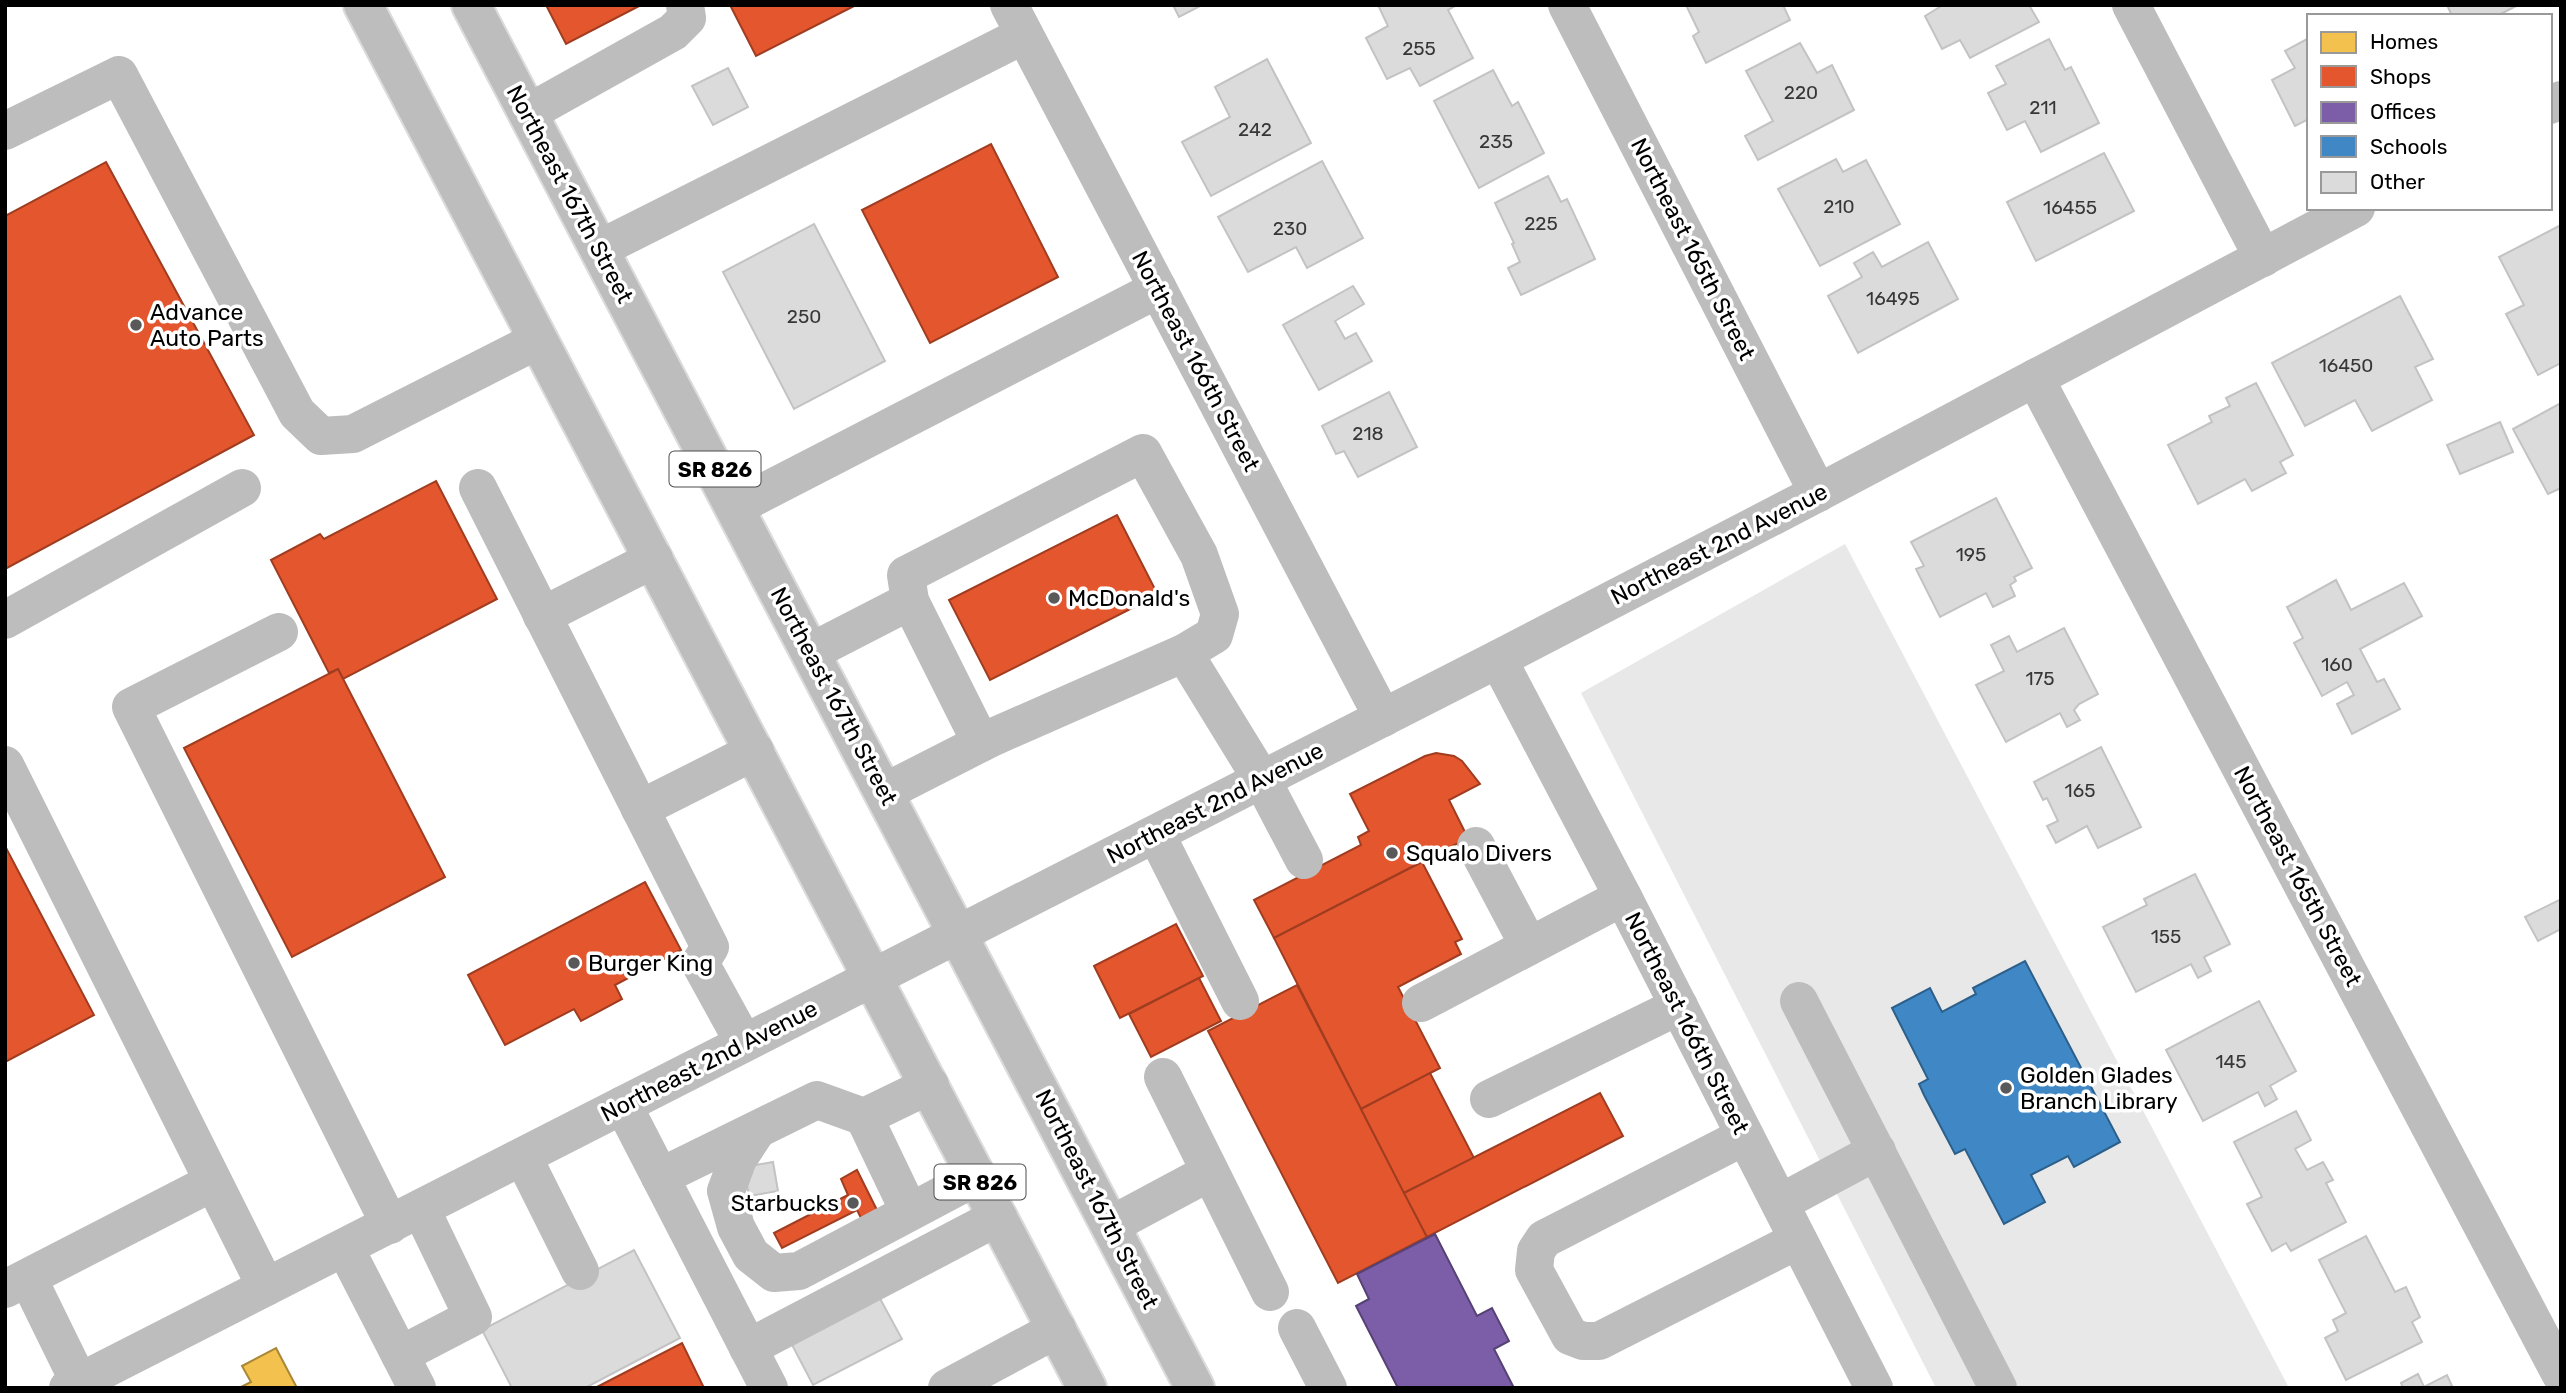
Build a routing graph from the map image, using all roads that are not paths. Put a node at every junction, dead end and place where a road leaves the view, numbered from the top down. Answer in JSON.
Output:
{"nodes":[{"id":1,"x":363,"y":5,"type":"edge"},
{"id":2,"x":471,"y":5,"type":"edge"},
{"id":3,"x":685,"y":5,"type":"edge"},
{"id":4,"x":1567,"y":5,"type":"edge"},
{"id":5,"x":2132,"y":5,"type":"edge"},
{"id":6,"x":1016,"y":20,"type":"edge"},
{"id":7,"x":527,"y":113,"type":"junction"},
{"id":8,"x":5,"y":131,"type":"edge"},
{"id":9,"x":2352,"y":210,"type":"edge"},
{"id":10,"x":599,"y":249,"type":"junction"},
{"id":11,"x":2263,"y":258,"type":"junction"},
{"id":12,"x":1158,"y":289,"type":"junction"},
{"id":13,"x":538,"y":340,"type":"junction"},
{"id":14,"x":2035,"y":378,"type":"junction"},
{"id":15,"x":242,"y":488,"type":"dead end"},
{"id":16,"x":478,"y":488,"type":"dead end"},
{"id":17,"x":1818,"y":493,"type":"junction"},
{"id":18,"x":735,"y":508,"type":"junction"},
{"id":19,"x":654,"y":559,"type":"junction"},
{"id":20,"x":910,"y":601,"type":"junction"},
{"id":21,"x":542,"y":616,"type":"junction"},
{"id":22,"x":5,"y":620,"type":"edge"},
{"id":23,"x":279,"y":632,"type":"dead end"},
{"id":24,"x":811,"y":652,"type":"junction"},
{"id":25,"x":1184,"y":653,"type":"junction"},
{"id":26,"x":1498,"y":659,"type":"junction"},
{"id":27,"x":1383,"y":718,"type":"junction"},
{"id":28,"x":981,"y":743,"type":"junction"},
{"id":29,"x":755,"y":751,"type":"junction"},
{"id":30,"x":5,"y":765,"type":"edge"},
{"id":31,"x":1262,"y":780,"type":"junction"},
{"id":32,"x":885,"y":792,"type":"junction"},
{"id":33,"x":640,"y":809,"type":"junction"},
{"id":34,"x":1156,"y":834,"type":"junction"},
{"id":35,"x":1476,"y":846,"type":"dead end"},
{"id":36,"x":1304,"y":860,"type":"dead end"},
{"id":37,"x":1623,"y":897,"type":"junction"},
{"id":38,"x":958,"y":933,"type":"junction"},
{"id":39,"x":1529,"y":946,"type":"junction"},
{"id":40,"x":873,"y":976,"type":"junction"},
{"id":41,"x":1240,"y":1000,"type":"dead end"},
{"id":42,"x":1799,"y":1001,"type":"dead end"},
{"id":43,"x":1421,"y":1003,"type":"dead end"},
{"id":44,"x":1679,"y":1006,"type":"junction"},
{"id":45,"x":744,"y":1043,"type":"junction"},
{"id":46,"x":1163,"y":1077,"type":"dead end"},
{"id":47,"x":930,"y":1085,"type":"junction"},
{"id":48,"x":1489,"y":1099,"type":"dead end"},
{"id":49,"x":623,"y":1105,"type":"junction"},
{"id":50,"x":864,"y":1117,"type":"junction"},
{"id":51,"x":757,"y":1130,"type":"junction"},
{"id":52,"x":1745,"y":1136,"type":"junction"},
{"id":53,"x":1877,"y":1151,"type":"junction"},
{"id":54,"x":523,"y":1157,"type":"junction"},
{"id":55,"x":1210,"y":1172,"type":"junction"},
{"id":56,"x":978,"y":1176,"type":"junction"},
{"id":57,"x":660,"y":1177,"type":"junction"},
{"id":58,"x":213,"y":1182,"type":"junction"},
{"id":59,"x":1780,"y":1203,"type":"junction"},
{"id":60,"x":909,"y":1211,"type":"junction"},
{"id":61,"x":405,"y":1217,"type":"junction"},
{"id":62,"x":998,"y":1217,"type":"junction"},
{"id":63,"x":1111,"y":1225,"type":"junction"},
{"id":64,"x":1798,"y":1240,"type":"junction"},
{"id":65,"x":345,"y":1248,"type":"junction"},
{"id":66,"x":580,"y":1270,"type":"dead end"},
{"id":67,"x":17,"y":1283,"type":"edge"},
{"id":68,"x":266,"y":1287,"type":"junction"},
{"id":69,"x":1269,"y":1292,"type":"dead end"},
{"id":70,"x":1297,"y":1328,"type":"dead end"},
{"id":71,"x":1057,"y":1329,"type":"junction"},
{"id":72,"x":748,"y":1348,"type":"junction"},
{"id":73,"x":408,"y":1371,"type":"edge"},
{"id":74,"x":2561,"y":1375,"type":"edge"},
{"id":75,"x":74,"y":1385,"type":"edge"},
{"id":76,"x":769,"y":1388,"type":"edge"},
{"id":77,"x":947,"y":1388,"type":"edge"},
{"id":78,"x":1087,"y":1388,"type":"edge"},
{"id":79,"x":1195,"y":1388,"type":"edge"},
{"id":80,"x":1328,"y":1388,"type":"edge"},
{"id":81,"x":1874,"y":1388,"type":"edge"},
{"id":82,"x":1998,"y":1388,"type":"edge"}],
"edges":[{"from":1,"to":13,"type":"street","number":"SR 826"},
{"from":2,"to":7,"type":"street","name":"Northeast 167th Street","number":"SR 826"},
{"from":3,"to":7,"type":"street"},
{"from":4,"to":17,"type":"street","name":"Northeast 165th Street"},
{"from":5,"to":11,"type":"street"},
{"from":6,"to":10,"type":"street"},
{"from":6,"to":12,"type":"street","name":"Northeast 166th Street"},
{"from":7,"to":10,"type":"street","name":"Northeast 167th Street","number":"SR 826"},
{"from":8,"to":13,"type":"street"},
{"from":9,"to":11,"type":"street","name":"Northeast 2nd Avenue"},
{"from":10,"to":18,"type":"street","name":"Northeast 167th Street","number":"SR 826"},
{"from":11,"to":14,"type":"street","name":"Northeast 2nd Avenue"},
{"from":12,"to":18,"type":"street"},
{"from":12,"to":27,"type":"street","name":"Northeast 166th Street"},
{"from":13,"to":19,"type":"street","number":"SR 826"},
{"from":14,"to":17,"type":"street","name":"Northeast 2nd Avenue"},
{"from":14,"to":74,"type":"street","name":"Northeast 165th Street"},
{"from":15,"to":22,"type":"street"},
{"from":16,"to":21,"type":"street"},
{"from":17,"to":26,"type":"street","name":"Northeast 2nd Avenue"},
{"from":18,"to":24,"type":"street","name":"Northeast 167th Street","number":"SR 826"},
{"from":19,"to":21,"type":"street"},
{"from":19,"to":29,"type":"street","number":"SR 826"},
{"from":20,"to":24,"type":"street"},
{"from":20,"to":25,"type":"street"},
{"from":20,"to":28,"type":"street"},
{"from":21,"to":33,"type":"street"},
{"from":23,"to":61,"type":"street"},
{"from":24,"to":32,"type":"street","name":"Northeast 167th Street","number":"SR 826"},
{"from":25,"to":28,"type":"street"},
{"from":25,"to":31,"type":"street"},
{"from":26,"to":27,"type":"street","name":"Northeast 2nd Avenue"},
{"from":26,"to":37,"type":"street","name":"Northeast 166th Street"},
{"from":27,"to":31,"type":"street","name":"Northeast 2nd Avenue"},
{"from":28,"to":32,"type":"street"},
{"from":29,"to":33,"type":"street"},
{"from":29,"to":40,"type":"street","number":"SR 826"},
{"from":30,"to":58,"type":"street"},
{"from":31,"to":34,"type":"street","name":"Northeast 2nd Avenue"},
{"from":31,"to":36,"type":"street"},
{"from":32,"to":38,"type":"street","name":"Northeast 167th Street","number":"SR 826"},
{"from":33,"to":45,"type":"street"},
{"from":34,"to":38,"type":"street","name":"Northeast 2nd Avenue"},
{"from":34,"to":41,"type":"street"},
{"from":35,"to":39,"type":"street"},
{"from":37,"to":39,"type":"street"},
{"from":37,"to":44,"type":"street","name":"Northeast 166th Street"},
{"from":38,"to":40,"type":"street","name":"Northeast 2nd Avenue"},
{"from":38,"to":63,"type":"street","name":"Northeast 167th Street","number":"SR 826"},
{"from":39,"to":43,"type":"street"},
{"from":40,"to":45,"type":"street","name":"Northeast 2nd Avenue"},
{"from":40,"to":47,"type":"street","number":"SR 826"},
{"from":42,"to":53,"type":"street"},
{"from":44,"to":48,"type":"street"},
{"from":44,"to":52,"type":"street","name":"Northeast 166th Street"},
{"from":45,"to":49,"type":"street","name":"Northeast 2nd Avenue"},
{"from":46,"to":55,"type":"street"},
{"from":47,"to":50,"type":"street"},
{"from":47,"to":56,"type":"street","number":"SR 826"},
{"from":49,"to":54,"type":"street","name":"Northeast 2nd Avenue"},
{"from":49,"to":57,"type":"street"},
{"from":50,"to":51,"type":"street"},
{"from":50,"to":60,"type":"street"},
{"from":51,"to":57,"type":"street"},
{"from":51,"to":60,"type":"street"},
{"from":52,"to":59,"type":"street","name":"Northeast 166th Street"},
{"from":52,"to":64,"type":"street"},
{"from":53,"to":59,"type":"street"},
{"from":53,"to":82,"type":"street"},
{"from":54,"to":61,"type":"street","name":"Northeast 2nd Avenue"},
{"from":54,"to":66,"type":"street"},
{"from":55,"to":63,"type":"street"},
{"from":55,"to":69,"type":"street"},
{"from":56,"to":60,"type":"street"},
{"from":56,"to":62,"type":"street","number":"SR 826"},
{"from":57,"to":72,"type":"street"},
{"from":58,"to":67,"type":"street"},
{"from":58,"to":68,"type":"street"},
{"from":59,"to":64,"type":"street","name":"Northeast 166th Street"},
{"from":61,"to":65,"type":"street","name":"Northeast 2nd Avenue"},
{"from":61,"to":73,"type":"street"},
{"from":62,"to":71,"type":"street","number":"SR 826"},
{"from":62,"to":72,"type":"street"},
{"from":63,"to":79,"type":"street","name":"Northeast 167th Street","number":"SR 826"},
{"from":64,"to":81,"type":"street","name":"Northeast 166th Street"},
{"from":65,"to":68,"type":"street","name":"Northeast 2nd Avenue"},
{"from":65,"to":73,"type":"street"},
{"from":67,"to":75,"type":"street"},
{"from":68,"to":75,"type":"street","name":"Northeast 2nd Avenue"},
{"from":70,"to":80,"type":"street"},
{"from":71,"to":77,"type":"street"},
{"from":71,"to":78,"type":"street","number":"SR 826"},
{"from":72,"to":76,"type":"street"}]}
